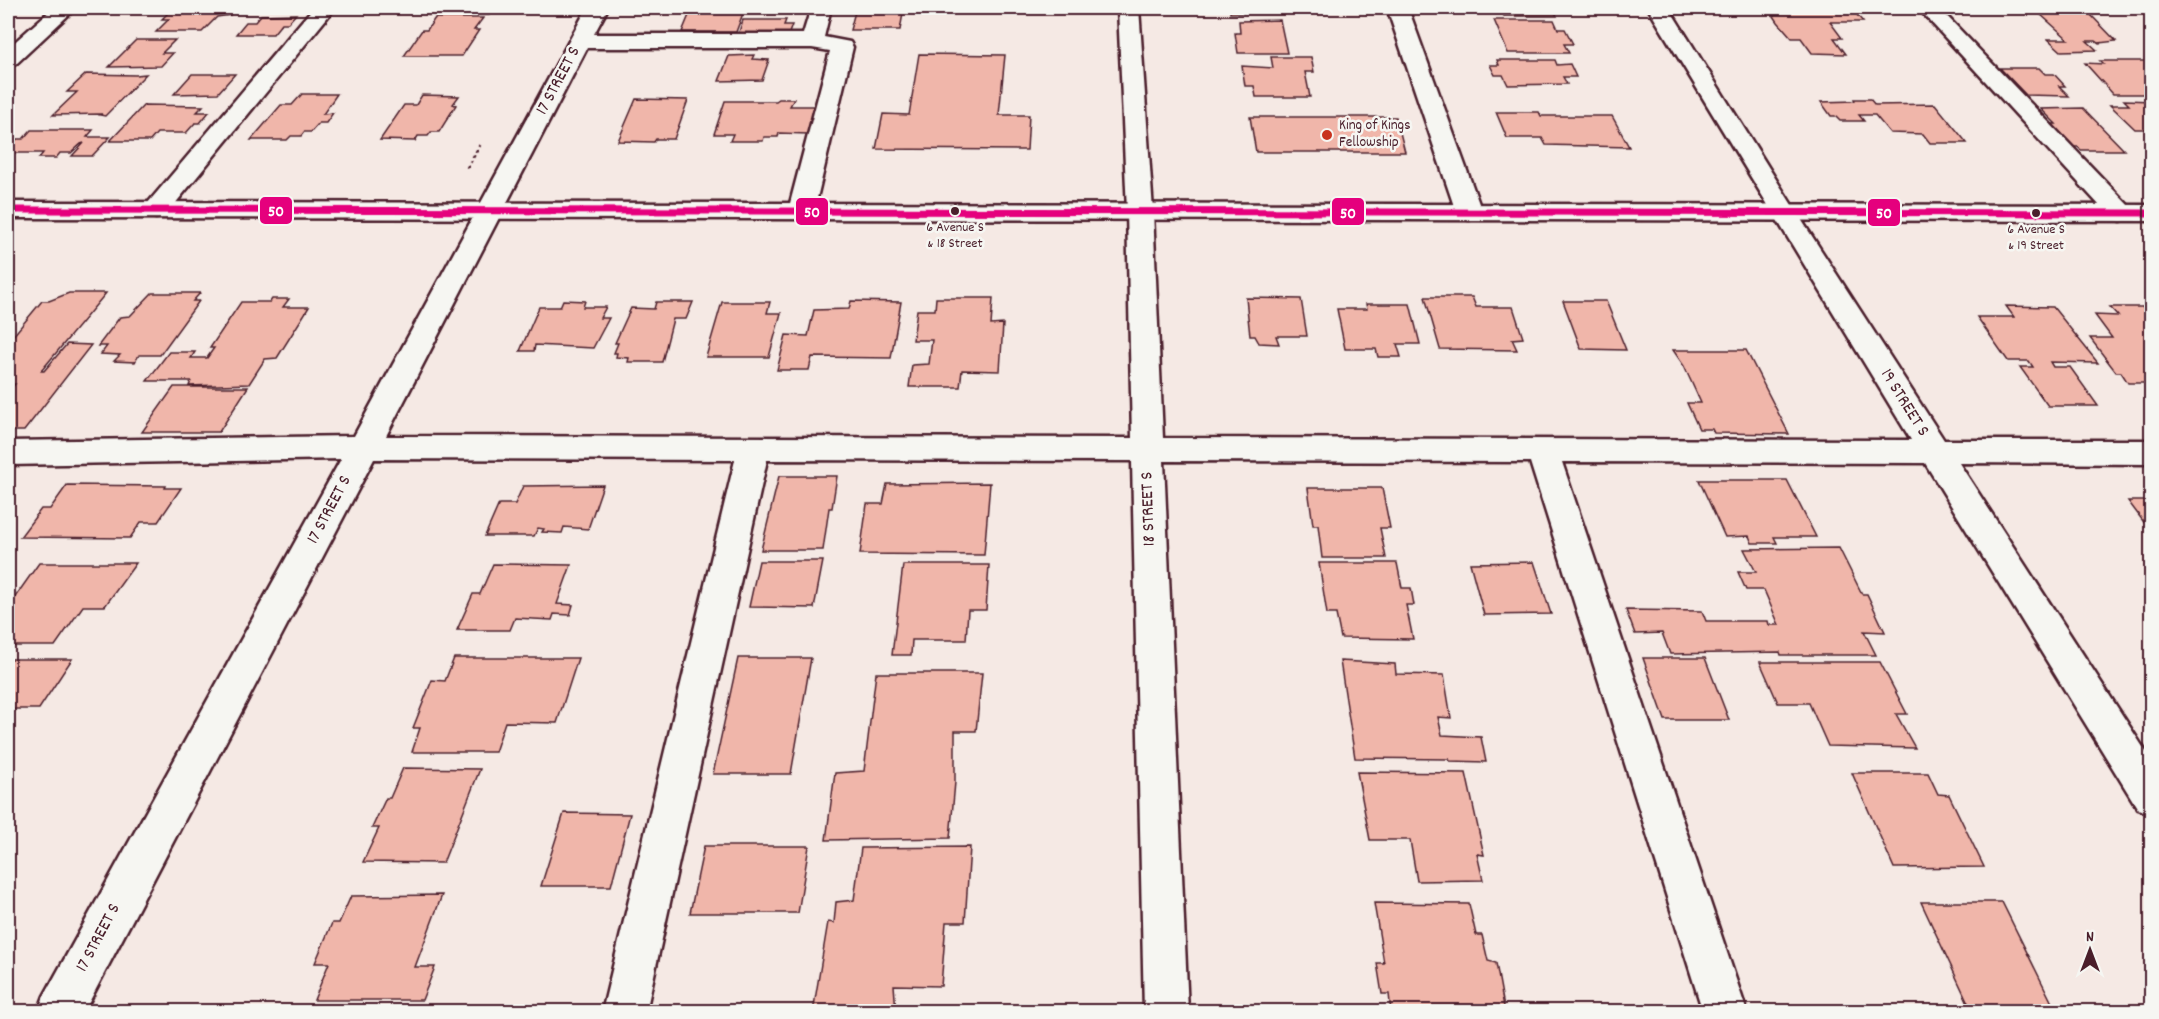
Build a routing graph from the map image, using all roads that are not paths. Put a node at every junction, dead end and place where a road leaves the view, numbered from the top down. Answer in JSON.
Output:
{"nodes":[{"id":1,"x":65,"y":8,"type":"edge"},
{"id":2,"x":324,"y":8,"type":"edge"},
{"id":3,"x":597,"y":8,"type":"edge"},
{"id":4,"x":821,"y":8,"type":"edge"},
{"id":5,"x":1129,"y":8,"type":"edge"},
{"id":6,"x":1397,"y":8,"type":"edge"},
{"id":7,"x":1659,"y":8,"type":"edge"},
{"id":8,"x":1928,"y":8,"type":"edge"},
{"id":9,"x":580,"y":41,"type":"junction"},
{"id":10,"x":812,"y":41,"type":"junction"},
{"id":11,"x":8,"y":59,"type":"edge"},
{"id":12,"x":8,"y":210,"type":"edge"},
{"id":13,"x":156,"y":210,"type":"junction"},
{"id":14,"x":491,"y":211,"type":"junction"},
{"id":15,"x":801,"y":211,"type":"junction"},
{"id":16,"x":1140,"y":211,"type":"junction"},
{"id":17,"x":1469,"y":212,"type":"junction"},
{"id":18,"x":1784,"y":213,"type":"junction"},
{"id":19,"x":2121,"y":213,"type":"junction"},
{"id":20,"x":2151,"y":213,"type":"edge"},
{"id":21,"x":364,"y":447,"type":"junction"},
{"id":22,"x":754,"y":448,"type":"junction"},
{"id":23,"x":1147,"y":449,"type":"junction"},
{"id":24,"x":1542,"y":450,"type":"junction"},
{"id":25,"x":1935,"y":452,"type":"junction"},
{"id":26,"x":8,"y":453,"type":"edge"},
{"id":27,"x":2151,"y":453,"type":"edge"},
{"id":28,"x":2151,"y":796,"type":"edge"},
{"id":29,"x":60,"y":1011,"type":"edge"},
{"id":30,"x":624,"y":1011,"type":"edge"},
{"id":31,"x":1166,"y":1011,"type":"edge"},
{"id":32,"x":1725,"y":1011,"type":"edge"}],
"edges":[{"from":1,"to":11,"type":"street"},
{"from":2,"to":13,"type":"street"},
{"from":3,"to":9,"type":"street","name":"17 STREET S"},
{"from":4,"to":10,"type":"street"},
{"from":5,"to":16,"type":"street","name":"18 STREET S"},
{"from":6,"to":17,"type":"street"},
{"from":7,"to":18,"type":"street","name":"19 STREET S"},
{"from":8,"to":19,"type":"street"},
{"from":9,"to":10,"type":"street"},
{"from":9,"to":14,"type":"street","name":"17 STREET S"},
{"from":10,"to":15,"type":"street"},
{"from":12,"to":13,"type":"street"},
{"from":13,"to":14,"type":"street"},
{"from":14,"to":15,"type":"street"},
{"from":14,"to":21,"type":"street","name":"17 STREET S"},
{"from":15,"to":16,"type":"street"},
{"from":16,"to":17,"type":"street"},
{"from":16,"to":23,"type":"street","name":"18 STREET S"},
{"from":17,"to":18,"type":"street"},
{"from":18,"to":19,"type":"street"},
{"from":18,"to":25,"type":"street","name":"19 STREET S"},
{"from":19,"to":20,"type":"street"},
{"from":21,"to":22,"type":"street"},
{"from":21,"to":26,"type":"street"},
{"from":21,"to":29,"type":"street","name":"17 STREET S"},
{"from":22,"to":23,"type":"street"},
{"from":22,"to":30,"type":"street"},
{"from":23,"to":24,"type":"street"},
{"from":23,"to":31,"type":"street","name":"18 STREET S"},
{"from":24,"to":25,"type":"street"},
{"from":24,"to":32,"type":"street"},
{"from":25,"to":27,"type":"street"},
{"from":25,"to":28,"type":"street","name":"19 STREET S"}]}
